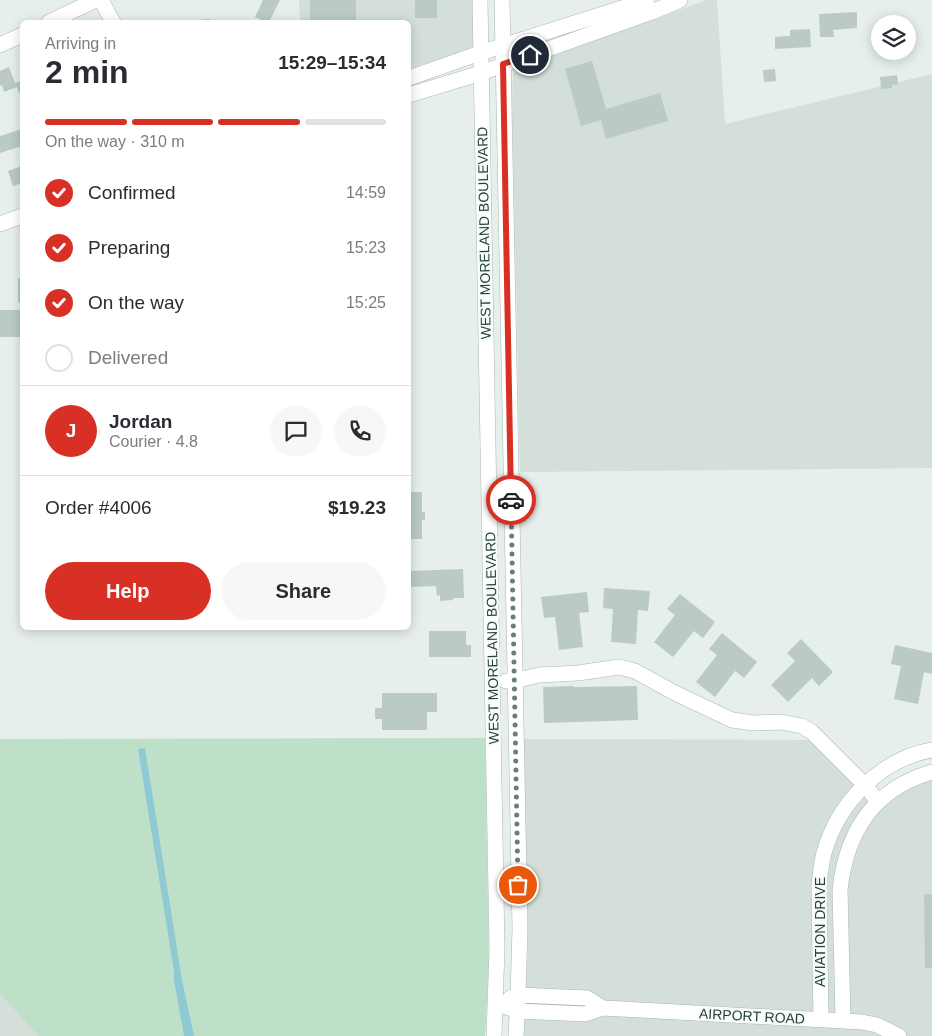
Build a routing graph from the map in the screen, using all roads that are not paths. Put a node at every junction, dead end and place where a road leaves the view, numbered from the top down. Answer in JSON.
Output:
{"nodes":[{"id":1,"x":96,"y":0,"type":"edge"},
{"id":2,"x":101,"y":0,"type":"edge"},
{"id":3,"x":480,"y":0,"type":"edge"},
{"id":4,"x":502,"y":0,"type":"edge"},
{"id":5,"x":680,"y":0,"type":"edge"},
{"id":6,"x":649,"y":4,"type":"edge"},
{"id":7,"x":53,"y":20,"type":"edge"},
{"id":8,"x":112,"y":20,"type":"edge"},
{"id":9,"x":552,"y":31,"type":"junction"},
{"id":10,"x":20,"y":36,"type":"edge"},
{"id":11,"x":0,"y":45,"type":"edge"},
{"id":12,"x":558,"y":45,"type":"junction"},
{"id":13,"x":503,"y":46,"type":"junction"},
{"id":14,"x":480,"y":53,"type":"junction"},
{"id":15,"x":503,"y":64,"type":"junction"},
{"id":16,"x":425,"y":72,"type":"junction"},
{"id":17,"x":481,"y":73,"type":"junction"},
{"id":18,"x":411,"y":77,"type":"edge"},
{"id":19,"x":432,"y":88,"type":"junction"},
{"id":20,"x":411,"y":94,"type":"edge"},
{"id":21,"x":505,"y":155,"type":"junction"},
{"id":22,"x":483,"y":156,"type":"junction"},
{"id":23,"x":484,"y":210,"type":"junction"},
{"id":24,"x":506,"y":210,"type":"junction"},
{"id":25,"x":20,"y":217,"type":"edge"},
{"id":26,"x":0,"y":224,"type":"edge"},
{"id":27,"x":486,"y":333,"type":"junction"},
{"id":28,"x":508,"y":333,"type":"junction"},
{"id":29,"x":511,"y":452,"type":"junction"},
{"id":30,"x":489,"y":453,"type":"junction"},
{"id":31,"x":490,"y":556,"type":"junction"},
{"id":32,"x":512,"y":556,"type":"junction"},
{"id":33,"x":514,"y":681,"type":"junction"},
{"id":34,"x":492,"y":682,"type":"junction"},
{"id":35,"x":932,"y":750,"type":"edge"},
{"id":36,"x":932,"y":772,"type":"edge"},
{"id":37,"x":865,"y":785,"type":"junction"},
{"id":38,"x":878,"y":802,"type":"junction"},
{"id":39,"x":518,"y":885,"type":"junction"},
{"id":40,"x":496,"y":886,"type":"junction"},
{"id":41,"x":840,"y":910,"type":"junction"},
{"id":42,"x":819,"y":911,"type":"junction"},
{"id":43,"x":518,"y":996,"type":"junction"},
{"id":44,"x":496,"y":1003,"type":"junction"},
{"id":45,"x":603,"y":1008,"type":"junction"},
{"id":46,"x":518,"y":1011,"type":"junction"},
{"id":47,"x":821,"y":1019,"type":"junction"},
{"id":48,"x":843,"y":1020,"type":"junction"},
{"id":49,"x":494,"y":1036,"type":"edge"},
{"id":50,"x":516,"y":1036,"type":"edge"},
{"id":51,"x":899,"y":1036,"type":"edge"}],
"edges":[{"from":1,"to":7,"type":"street"},
{"from":2,"to":8,"type":"street"},
{"from":3,"to":14,"type":"street","name":"WEST MORELAND BOULEVARD"},
{"from":4,"to":13,"type":"street","name":"WEST MORELAND BOULEVARD"},
{"from":5,"to":6,"type":"street"},
{"from":6,"to":9,"type":"street"},
{"from":6,"to":12,"type":"street"},
{"from":9,"to":12,"type":"street"},
{"from":9,"to":13,"type":"street"},
{"from":10,"to":11,"type":"street"},
{"from":12,"to":15,"type":"street"},
{"from":13,"to":14,"type":"street"},
{"from":13,"to":15,"type":"street","name":"WEST MORELAND BOULEVARD"},
{"from":14,"to":16,"type":"street"},
{"from":14,"to":17,"type":"street","name":"WEST MORELAND BOULEVARD"},
{"from":15,"to":17,"type":"street"},
{"from":15,"to":21,"type":"street","name":"WEST MORELAND BOULEVARD"},
{"from":16,"to":18,"type":"street"},
{"from":16,"to":19,"type":"street"},
{"from":17,"to":19,"type":"street"},
{"from":17,"to":22,"type":"street","name":"WEST MORELAND BOULEVARD"},
{"from":19,"to":20,"type":"street"},
{"from":21,"to":22,"type":"street"},
{"from":21,"to":24,"type":"street","name":"WEST MORELAND BOULEVARD"},
{"from":22,"to":23,"type":"street","name":"WEST MORELAND BOULEVARD"},
{"from":23,"to":24,"type":"street"},
{"from":23,"to":27,"type":"street","name":"WEST MORELAND BOULEVARD"},
{"from":24,"to":28,"type":"street","name":"WEST MORELAND BOULEVARD"},
{"from":25,"to":26,"type":"street"},
{"from":27,"to":28,"type":"street"},
{"from":27,"to":30,"type":"street","name":"WEST MORELAND BOULEVARD"},
{"from":28,"to":29,"type":"street","name":"WEST MORELAND BOULEVARD"},
{"from":29,"to":30,"type":"street"},
{"from":29,"to":32,"type":"street","name":"WEST MORELAND BOULEVARD"},
{"from":30,"to":31,"type":"street","name":"WEST MORELAND BOULEVARD"},
{"from":31,"to":32,"type":"street"},
{"from":31,"to":34,"type":"street","name":"WEST MORELAND BOULEVARD"},
{"from":32,"to":33,"type":"street","name":"WEST MORELAND BOULEVARD"},
{"from":33,"to":34,"type":"street"},
{"from":33,"to":37,"type":"street"},
{"from":33,"to":39,"type":"street","name":"WEST MORELAND BOULEVARD"},
{"from":34,"to":40,"type":"street","name":"WEST MORELAND BOULEVARD"},
{"from":35,"to":37,"type":"street","name":"AVIATION DRIVE"},
{"from":36,"to":38,"type":"street","name":"AVIATION DRIVE"},
{"from":37,"to":38,"type":"street"},
{"from":37,"to":42,"type":"street","name":"AVIATION DRIVE"},
{"from":38,"to":41,"type":"street","name":"AVIATION DRIVE"},
{"from":39,"to":40,"type":"street"},
{"from":39,"to":43,"type":"street","name":"WEST MORELAND BOULEVARD"},
{"from":40,"to":44,"type":"street","name":"WEST MORELAND BOULEVARD"},
{"from":41,"to":42,"type":"street"},
{"from":41,"to":48,"type":"street","name":"AVIATION DRIVE"},
{"from":42,"to":47,"type":"street","name":"AVIATION DRIVE"},
{"from":43,"to":44,"type":"street","name":"AIRPORT ROAD"},
{"from":43,"to":45,"type":"street","name":"AIRPORT ROAD"},
{"from":43,"to":46,"type":"street","name":"WEST MORELAND BOULEVARD"},
{"from":44,"to":46,"type":"street","name":"AIRPORT ROAD"},
{"from":44,"to":49,"type":"street","name":"WEST MORELAND BOULEVARD"},
{"from":45,"to":46,"type":"street","name":"AIRPORT ROAD"},
{"from":45,"to":47,"type":"street","name":"AIRPORT ROAD"},
{"from":46,"to":50,"type":"street","name":"WEST MORELAND BOULEVARD"},
{"from":47,"to":48,"type":"street","name":"AIRPORT ROAD"},
{"from":48,"to":51,"type":"street","name":"AIRPORT ROAD"}]}
